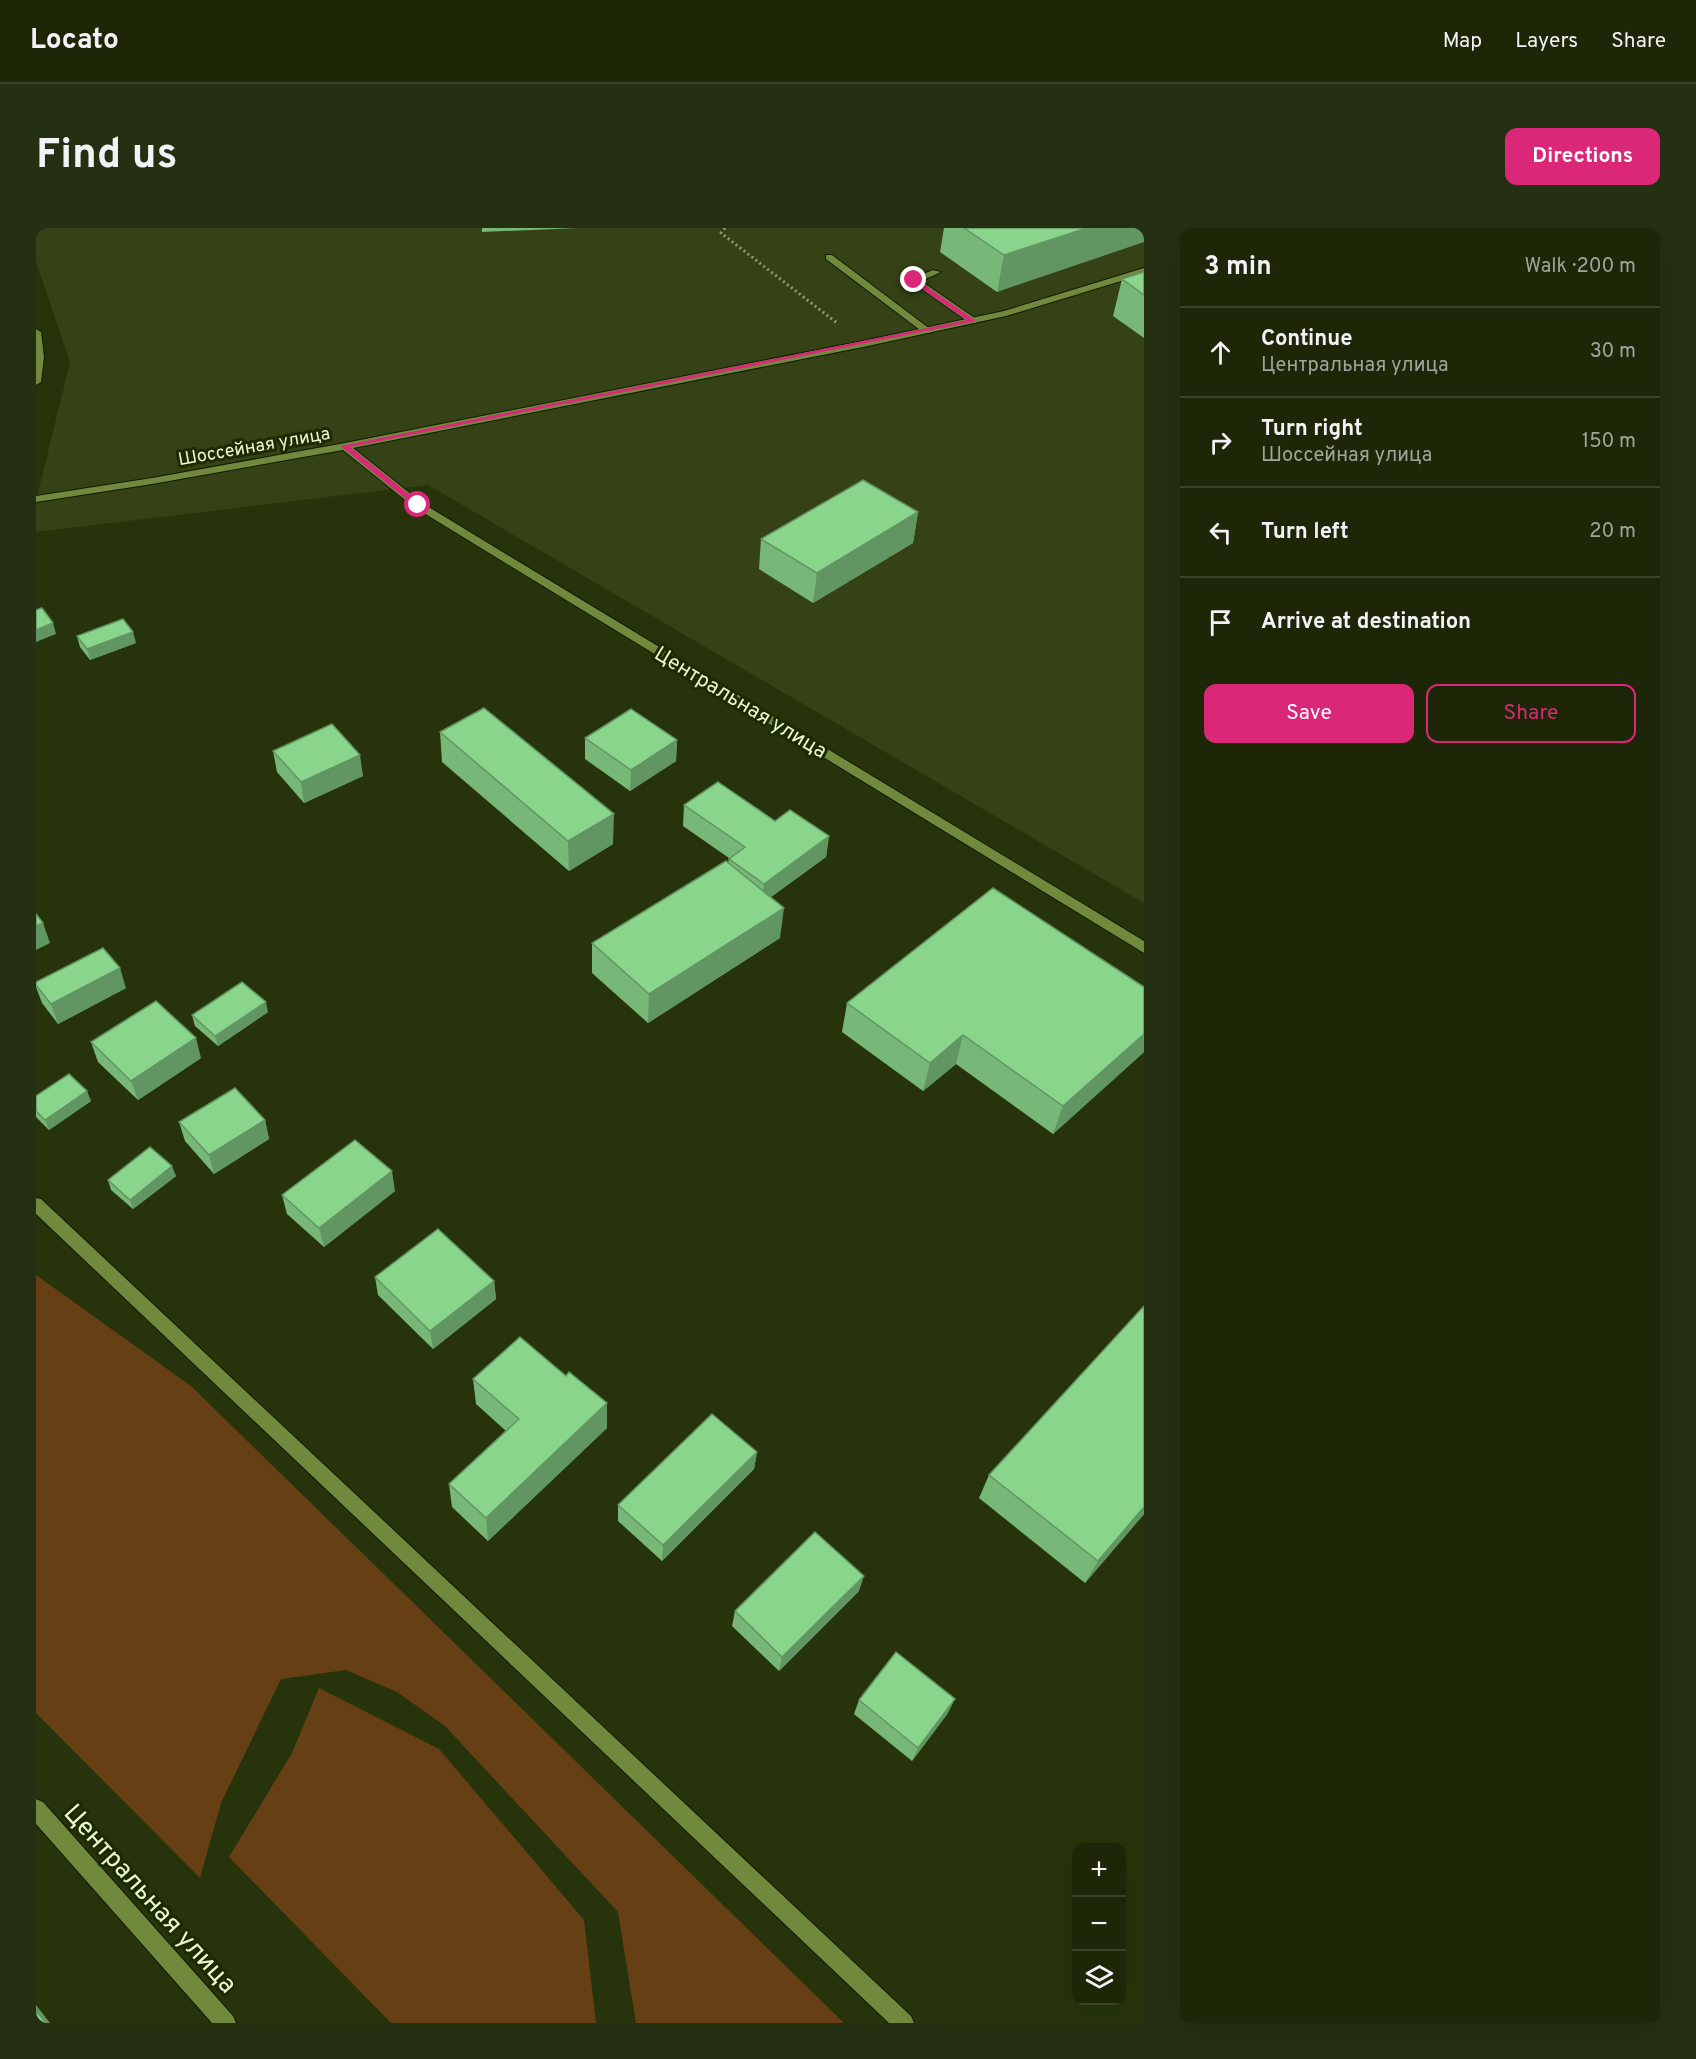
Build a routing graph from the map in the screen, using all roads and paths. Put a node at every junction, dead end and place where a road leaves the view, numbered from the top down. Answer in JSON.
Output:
{"nodes":[{"id":1,"x":724,"y":228,"type":"edge"},
{"id":2,"x":830,"y":257,"type":"dead end"},
{"id":3,"x":1144,"y":271,"type":"edge"},
{"id":4,"x":936,"y":272,"type":"dead end"},
{"id":5,"x":973,"y":321,"type":"junction"},
{"id":6,"x":927,"y":331,"type":"junction"},
{"id":7,"x":36,"y":332,"type":"edge"},
{"id":8,"x":863,"y":344,"type":"junction"},
{"id":9,"x":36,"y":382,"type":"edge"},
{"id":10,"x":345,"y":446,"type":"junction"},
{"id":11,"x":36,"y":499,"type":"edge"},
{"id":12,"x":1144,"y":948,"type":"edge"},
{"id":13,"x":36,"y":1204,"type":"edge"},
{"id":14,"x":36,"y":1809,"type":"edge"},
{"id":15,"x":226,"y":2023,"type":"edge"},
{"id":16,"x":904,"y":2023,"type":"edge"}],
"edges":[{"from":1,"to":8,"type":"path"},
{"from":2,"to":6,"type":"street"},
{"from":3,"to":5,"type":"street","name":"Шоссейная улица"},
{"from":4,"to":5,"type":"street"},
{"from":5,"to":6,"type":"street","name":"Шоссейная улица"},
{"from":6,"to":8,"type":"street","name":"Шоссейная улица"},
{"from":7,"to":9,"type":"street"},
{"from":8,"to":10,"type":"street","name":"Шоссейная улица"},
{"from":10,"to":11,"type":"street","name":"Шоссейная улица"},
{"from":10,"to":12,"type":"street","name":"Центральная улица"},
{"from":13,"to":16,"type":"street"},
{"from":14,"to":15,"type":"street","name":"Центральная улица"}]}
